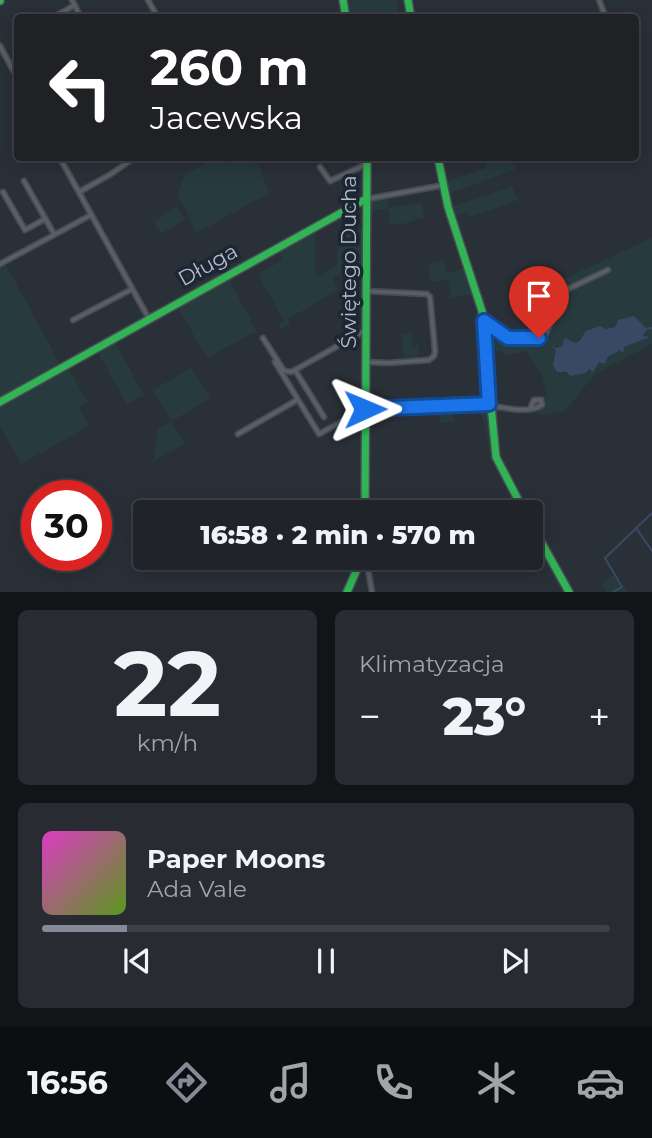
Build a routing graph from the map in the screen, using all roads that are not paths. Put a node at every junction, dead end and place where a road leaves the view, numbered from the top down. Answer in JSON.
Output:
{"nodes":[{"id":1,"x":73,"y":3,"type":"edge"},
{"id":2,"x":57,"y":14,"type":"edge"},
{"id":3,"x":0,"y":46,"type":"edge"},
{"id":4,"x":14,"y":72,"type":"edge"},
{"id":5,"x":62,"y":161,"type":"edge"},
{"id":6,"x":130,"y":161,"type":"edge"},
{"id":7,"x":367,"y":161,"type":"edge"},
{"id":8,"x":439,"y":161,"type":"edge"},
{"id":9,"x":320,"y":167,"type":"dead end"},
{"id":10,"x":24,"y":181,"type":"dead end"},
{"id":11,"x":444,"y":185,"type":"junction"},
{"id":12,"x":79,"y":191,"type":"junction"},
{"id":13,"x":3,"y":192,"type":"dead end"},
{"id":14,"x":366,"y":199,"type":"junction"},
{"id":15,"x":91,"y":215,"type":"junction"},
{"id":16,"x":45,"y":219,"type":"junction"},
{"id":17,"x":54,"y":235,"type":"junction"},
{"id":18,"x":0,"y":264,"type":"edge"},
{"id":19,"x":608,"y":270,"type":"dead end"},
{"id":20,"x":132,"y":289,"type":"junction"},
{"id":21,"x":366,"y":291,"type":"junction"},
{"id":22,"x":149,"y":319,"type":"junction"},
{"id":23,"x":73,"y":320,"type":"dead end"},
{"id":24,"x":484,"y":321,"type":"junction"},
{"id":25,"x":366,"y":330,"type":"junction"},
{"id":26,"x":264,"y":338,"type":"dead end"},
{"id":27,"x":275,"y":362,"type":"dead end"},
{"id":28,"x":366,"y":362,"type":"junction"},
{"id":29,"x":295,"y":370,"type":"junction"},
{"id":30,"x":298,"y":400,"type":"junction"},
{"id":31,"x":0,"y":402,"type":"edge"},
{"id":32,"x":490,"y":405,"type":"junction"},
{"id":33,"x":365,"y":409,"type":"junction"},
{"id":34,"x":530,"y":409,"type":"dead end"},
{"id":35,"x":324,"y":417,"type":"dead end"},
{"id":36,"x":238,"y":434,"type":"dead end"},
{"id":37,"x":365,"y":500,"type":"edge"},
{"id":38,"x":518,"y":500,"type":"edge"},
{"id":39,"x":543,"y":545,"type":"edge"},
{"id":40,"x":357,"y":570,"type":"edge"},
{"id":41,"x":367,"y":570,"type":"edge"},
{"id":42,"x":347,"y":592,"type":"edge"},
{"id":43,"x":372,"y":592,"type":"edge"},
{"id":44,"x":569,"y":592,"type":"edge"}],
"edges":[{"from":1,"to":2,"type":"street"},
{"from":3,"to":4,"type":"street"},
{"from":5,"to":12,"type":"street"},
{"from":6,"to":12,"type":"street"},
{"from":7,"to":9,"type":"street"},
{"from":7,"to":14,"type":"street","name":"Świętego Ducha"},
{"from":8,"to":11,"type":"street"},
{"from":10,"to":16,"type":"street"},
{"from":11,"to":14,"type":"street","name":"Długa"},
{"from":11,"to":24,"type":"street"},
{"from":12,"to":15,"type":"street"},
{"from":13,"to":16,"type":"street"},
{"from":14,"to":21,"type":"street","name":"Świętego Ducha"},
{"from":14,"to":22,"type":"street","name":"Długa"},
{"from":15,"to":17,"type":"street"},
{"from":15,"to":20,"type":"street"},
{"from":16,"to":17,"type":"street"},
{"from":17,"to":18,"type":"street"},
{"from":19,"to":24,"type":"street"},
{"from":20,"to":22,"type":"street"},
{"from":20,"to":23,"type":"street"},
{"from":21,"to":25,"type":"street","name":"Świętego Ducha"},
{"from":21,"to":28,"type":"street"},
{"from":22,"to":31,"type":"street","name":"Długa"},
{"from":24,"to":32,"type":"street"},
{"from":25,"to":28,"type":"street","name":"Świętego Ducha"},
{"from":25,"to":29,"type":"street"},
{"from":26,"to":29,"type":"street"},
{"from":27,"to":30,"type":"street"},
{"from":28,"to":33,"type":"street","name":"Świętego Ducha"},
{"from":29,"to":35,"type":"street"},
{"from":30,"to":33,"type":"street"},
{"from":30,"to":36,"type":"street"},
{"from":32,"to":33,"type":"street"},
{"from":32,"to":34,"type":"street"},
{"from":32,"to":38,"type":"street"},
{"from":33,"to":37,"type":"street","name":"Świętego Ducha"},
{"from":39,"to":44,"type":"street"},
{"from":40,"to":42,"type":"street"},
{"from":41,"to":43,"type":"street"}]}
